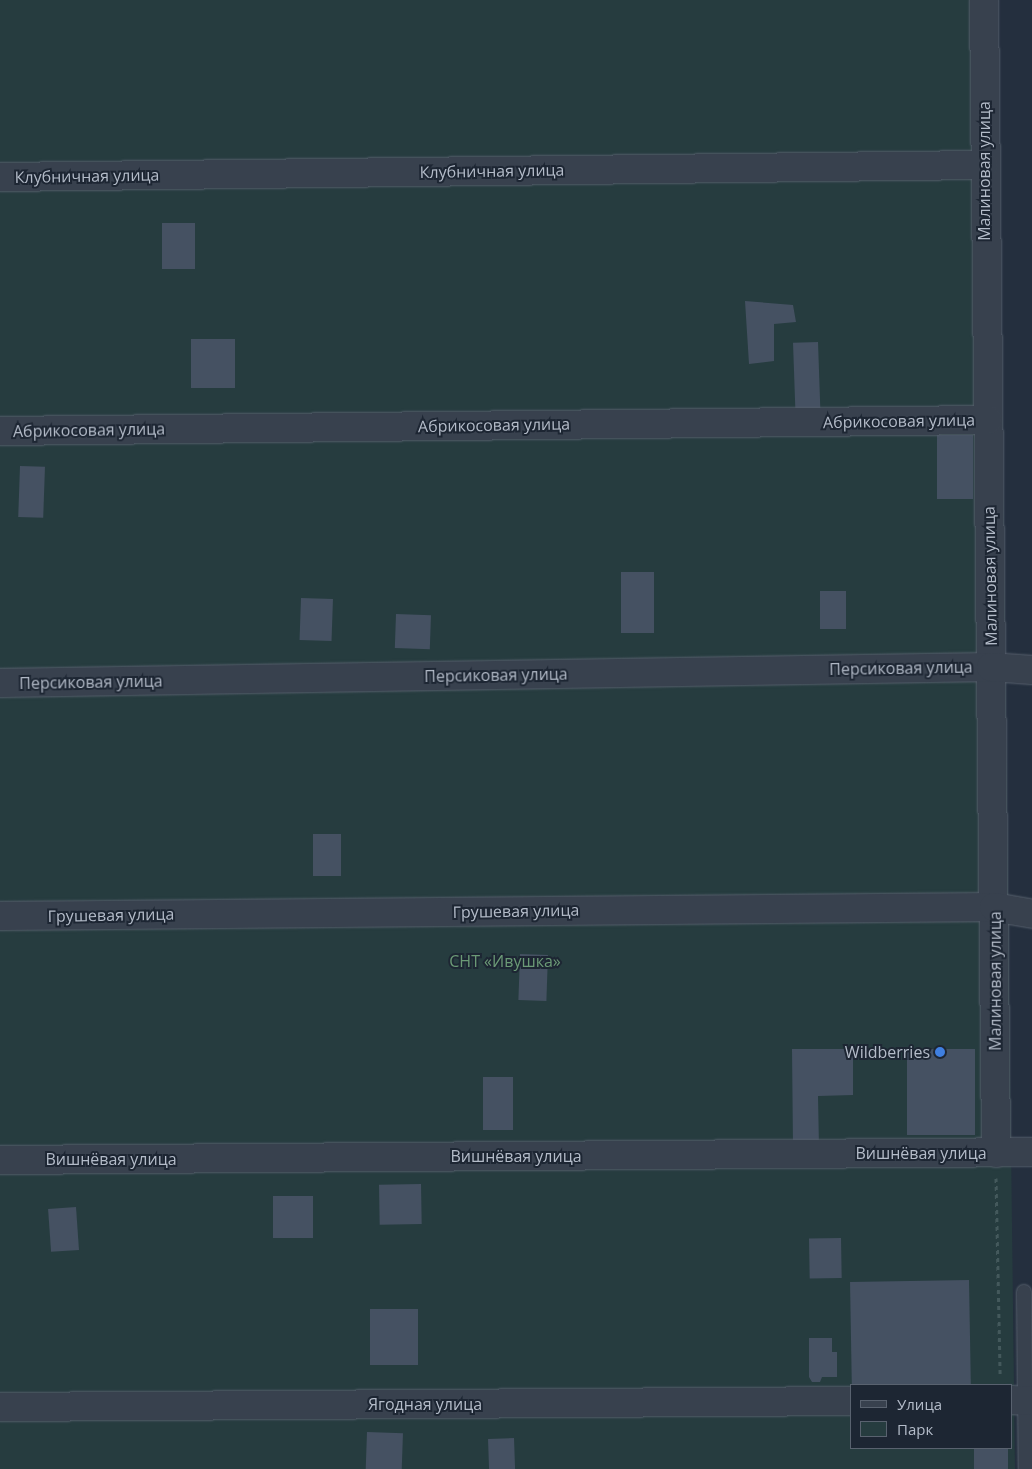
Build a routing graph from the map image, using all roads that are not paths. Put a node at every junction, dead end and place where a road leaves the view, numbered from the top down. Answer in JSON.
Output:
{"nodes":[{"id":1,"x":984,"y":0,"type":"edge"},
{"id":2,"x":984,"y":165,"type":"junction"},
{"id":3,"x":0,"y":177,"type":"edge"},
{"id":4,"x":988,"y":420,"type":"junction"},
{"id":5,"x":0,"y":431,"type":"edge"},
{"id":6,"x":991,"y":667,"type":"junction"},
{"id":7,"x":1032,"y":670,"type":"edge"},
{"id":8,"x":0,"y":683,"type":"edge"},
{"id":9,"x":994,"y":907,"type":"junction"},
{"id":10,"x":1032,"y":914,"type":"edge"},
{"id":11,"x":0,"y":916,"type":"edge"},
{"id":12,"x":1032,"y":1152,"type":"edge"},
{"id":13,"x":996,"y":1153,"type":"junction"},
{"id":14,"x":0,"y":1160,"type":"edge"},
{"id":15,"x":1024,"y":1292,"type":"dead end"},
{"id":16,"x":850,"y":1401,"type":"edge"},
{"id":17,"x":1023,"y":1401,"type":"edge"},
{"id":18,"x":0,"y":1407,"type":"edge"},
{"id":19,"x":1026,"y":1469,"type":"edge"}],
"edges":[{"from":1,"to":2,"type":"street","name":"Малиновая улица"},
{"from":2,"to":3,"type":"street","name":"Клубничная улица"},
{"from":2,"to":4,"type":"street","name":"Малиновая улица"},
{"from":4,"to":5,"type":"street","name":"Абрикосовая улица"},
{"from":4,"to":6,"type":"street","name":"Малиновая улица"},
{"from":6,"to":7,"type":"street","name":"Персиковая улица"},
{"from":6,"to":8,"type":"street","name":"Персиковая улица"},
{"from":6,"to":9,"type":"street","name":"Малиновая улица"},
{"from":9,"to":10,"type":"street","name":"Грушевая улица"},
{"from":9,"to":11,"type":"street","name":"Грушевая улица"},
{"from":9,"to":13,"type":"street","name":"Малиновая улица"},
{"from":12,"to":13,"type":"street","name":"Вишнёвая улица"},
{"from":13,"to":14,"type":"street","name":"Вишнёвая улица"},
{"from":15,"to":17,"type":"lane"},
{"from":16,"to":18,"type":"street","name":"Ягодная улица"},
{"from":17,"to":19,"type":"lane"}]}
